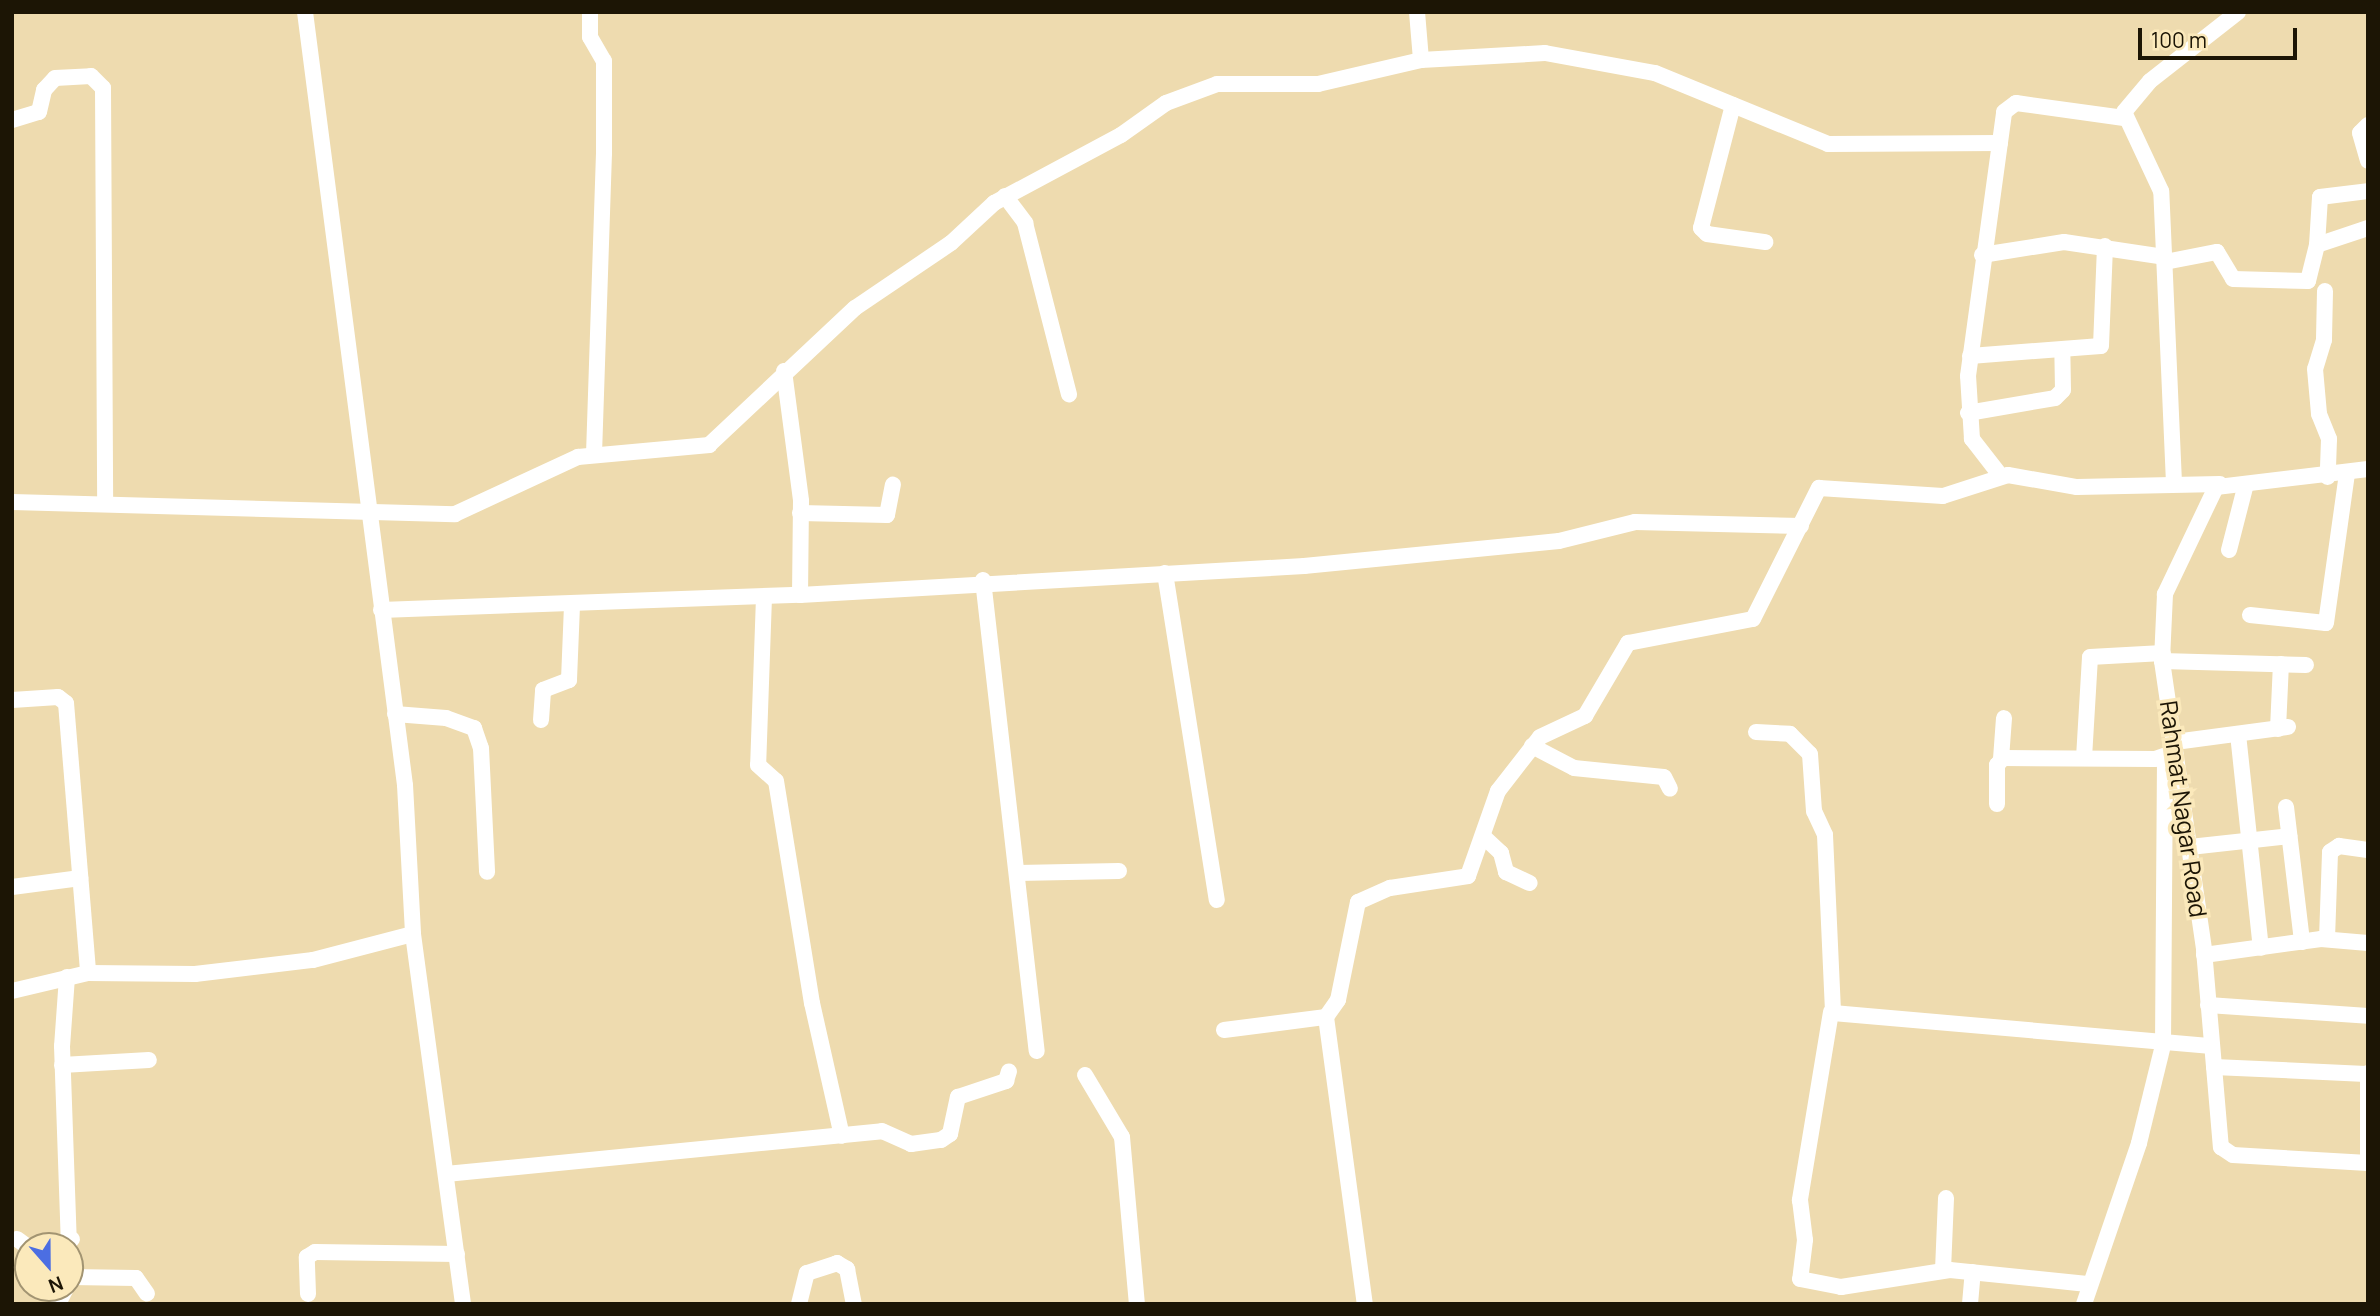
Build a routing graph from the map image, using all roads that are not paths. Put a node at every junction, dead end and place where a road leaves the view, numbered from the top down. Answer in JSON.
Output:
{"nodes":[{"id":1,"x":305,"y":12,"type":"edge"},
{"id":2,"x":590,"y":12,"type":"edge"},
{"id":3,"x":1417,"y":12,"type":"edge"},
{"id":4,"x":2238,"y":12,"type":"edge"},
{"id":5,"x":1421,"y":60,"type":"junction"},
{"id":6,"x":1733,"y":105,"type":"junction"},
{"id":7,"x":2124,"y":118,"type":"junction"},
{"id":8,"x":12,"y":120,"type":"edge"},
{"id":9,"x":2368,"y":125,"type":"edge"},
{"id":10,"x":2000,"y":143,"type":"junction"},
{"id":11,"x":2368,"y":161,"type":"edge"},
{"id":12,"x":2368,"y":191,"type":"edge"},
{"id":13,"x":1005,"y":196,"type":"junction"},
{"id":14,"x":2368,"y":228,"type":"edge"},
{"id":15,"x":1765,"y":242,"type":"dead end"},
{"id":16,"x":2105,"y":246,"type":"junction"},
{"id":17,"x":2317,"y":246,"type":"junction"},
{"id":18,"x":1982,"y":255,"type":"junction"},
{"id":19,"x":2164,"y":259,"type":"junction"},
{"id":20,"x":2325,"y":291,"type":"dead end"},
{"id":21,"x":2062,"y":351,"type":"junction"},
{"id":22,"x":1970,"y":356,"type":"junction"},
{"id":23,"x":784,"y":371,"type":"junction"},
{"id":24,"x":1069,"y":394,"type":"dead end"},
{"id":25,"x":1968,"y":413,"type":"junction"},
{"id":26,"x":594,"y":453,"type":"junction"},
{"id":27,"x":2368,"y":469,"type":"edge"},
{"id":28,"x":2347,"y":474,"type":"junction"},
{"id":29,"x":2000,"y":475,"type":"junction"},
{"id":30,"x":2328,"y":477,"type":"junction"},
{"id":31,"x":2174,"y":483,"type":"junction"},
{"id":32,"x":2220,"y":484,"type":"junction"},
{"id":33,"x":2246,"y":484,"type":"junction"},
{"id":34,"x":893,"y":485,"type":"dead end"},
{"id":35,"x":12,"y":502,"type":"edge"},
{"id":36,"x":105,"y":503,"type":"junction"},
{"id":37,"x":369,"y":513,"type":"junction"},
{"id":38,"x":800,"y":513,"type":"junction"},
{"id":39,"x":1801,"y":526,"type":"junction"},
{"id":40,"x":2229,"y":551,"type":"dead end"},
{"id":41,"x":1166,"y":573,"type":"junction"},
{"id":42,"x":983,"y":580,"type":"junction"},
{"id":43,"x":800,"y":595,"type":"junction"},
{"id":44,"x":764,"y":597,"type":"junction"},
{"id":45,"x":572,"y":604,"type":"junction"},
{"id":46,"x":381,"y":610,"type":"junction"},
{"id":47,"x":2250,"y":615,"type":"dead end"},
{"id":48,"x":2163,"y":657,"type":"junction"},
{"id":49,"x":2281,"y":664,"type":"junction"},
{"id":50,"x":2306,"y":665,"type":"dead end"},
{"id":51,"x":12,"y":700,"type":"edge"},
{"id":52,"x":395,"y":714,"type":"junction"},
{"id":53,"x":2004,"y":718,"type":"dead end"},
{"id":54,"x":541,"y":720,"type":"dead end"},
{"id":55,"x":1756,"y":732,"type":"dead end"},
{"id":56,"x":2238,"y":734,"type":"junction"},
{"id":57,"x":1532,"y":747,"type":"junction"},
{"id":58,"x":2172,"y":750,"type":"junction"},
{"id":59,"x":2084,"y":758,"type":"junction"},
{"id":60,"x":2001,"y":759,"type":"junction"},
{"id":61,"x":1670,"y":789,"type":"dead end"},
{"id":62,"x":1997,"y":804,"type":"dead end"},
{"id":63,"x":2286,"y":807,"type":"dead end"},
{"id":64,"x":2289,"y":836,"type":"junction"},
{"id":65,"x":1485,"y":838,"type":"junction"},
{"id":66,"x":2249,"y":842,"type":"junction"},
{"id":67,"x":2190,"y":847,"type":"junction"},
{"id":68,"x":2368,"y":850,"type":"edge"},
{"id":69,"x":1119,"y":871,"type":"dead end"},
{"id":70,"x":487,"y":872,"type":"dead end"},
{"id":71,"x":1018,"y":873,"type":"junction"},
{"id":72,"x":80,"y":877,"type":"junction"},
{"id":73,"x":1530,"y":883,"type":"dead end"},
{"id":74,"x":12,"y":887,"type":"edge"},
{"id":75,"x":1217,"y":900,"type":"dead end"},
{"id":76,"x":413,"y":934,"type":"junction"},
{"id":77,"x":2327,"y":939,"type":"junction"},
{"id":78,"x":2302,"y":942,"type":"junction"},
{"id":79,"x":2368,"y":943,"type":"edge"},
{"id":80,"x":2261,"y":948,"type":"junction"},
{"id":81,"x":2204,"y":955,"type":"junction"},
{"id":82,"x":88,"y":973,"type":"junction"},
{"id":83,"x":67,"y":977,"type":"junction"},
{"id":84,"x":12,"y":990,"type":"edge"},
{"id":85,"x":2208,"y":1005,"type":"junction"},
{"id":86,"x":1832,"y":1012,"type":"junction"},
{"id":87,"x":2368,"y":1016,"type":"edge"},
{"id":88,"x":1326,"y":1017,"type":"junction"},
{"id":89,"x":1224,"y":1030,"type":"dead end"},
{"id":90,"x":2163,"y":1045,"type":"junction"},
{"id":91,"x":2212,"y":1046,"type":"junction"},
{"id":92,"x":1037,"y":1051,"type":"dead end"},
{"id":93,"x":149,"y":1060,"type":"dead end"},
{"id":94,"x":62,"y":1065,"type":"junction"},
{"id":95,"x":2214,"y":1067,"type":"junction"},
{"id":96,"x":1009,"y":1071,"type":"dead end"},
{"id":97,"x":2367,"y":1074,"type":"edge"},
{"id":98,"x":1085,"y":1075,"type":"dead end"},
{"id":99,"x":842,"y":1136,"type":"junction"},
{"id":100,"x":2368,"y":1156,"type":"edge"},
{"id":101,"x":2368,"y":1163,"type":"edge"},
{"id":102,"x":446,"y":1174,"type":"junction"},
{"id":103,"x":1946,"y":1198,"type":"dead end"},
{"id":104,"x":72,"y":1232,"type":"edge"},
{"id":105,"x":457,"y":1254,"type":"junction"},
{"id":106,"x":1943,"y":1270,"type":"junction"},
{"id":107,"x":1973,"y":1272,"type":"junction"},
{"id":108,"x":84,"y":1278,"type":"edge"},
{"id":109,"x":2087,"y":1284,"type":"junction"},
{"id":110,"x":147,"y":1294,"type":"dead end"},
{"id":111,"x":308,"y":1294,"type":"dead end"},
{"id":112,"x":463,"y":1304,"type":"edge"},
{"id":113,"x":799,"y":1304,"type":"edge"},
{"id":114,"x":854,"y":1304,"type":"edge"},
{"id":115,"x":1137,"y":1304,"type":"edge"},
{"id":116,"x":1365,"y":1304,"type":"edge"},
{"id":117,"x":1970,"y":1304,"type":"edge"},
{"id":118,"x":2084,"y":1304,"type":"edge"}],
"edges":[{"from":1,"to":37,"type":"street"},
{"from":2,"to":26,"type":"street"},
{"from":3,"to":5,"type":"street"},
{"from":4,"to":7,"type":"street"},
{"from":5,"to":6,"type":"street"},
{"from":5,"to":13,"type":"street"},
{"from":6,"to":10,"type":"street"},
{"from":6,"to":15,"type":"street"},
{"from":7,"to":10,"type":"street"},
{"from":7,"to":19,"type":"street"},
{"from":8,"to":36,"type":"street"},
{"from":9,"to":11,"type":"street"},
{"from":10,"to":18,"type":"street"},
{"from":12,"to":17,"type":"street"},
{"from":13,"to":23,"type":"street"},
{"from":13,"to":24,"type":"street"},
{"from":14,"to":17,"type":"street"},
{"from":16,"to":18,"type":"street"},
{"from":16,"to":19,"type":"street"},
{"from":16,"to":21,"type":"street"},
{"from":17,"to":19,"type":"street"},
{"from":18,"to":22,"type":"street"},
{"from":19,"to":31,"type":"street"},
{"from":20,"to":30,"type":"street"},
{"from":21,"to":22,"type":"street"},
{"from":21,"to":25,"type":"street"},
{"from":22,"to":25,"type":"street"},
{"from":23,"to":26,"type":"street"},
{"from":23,"to":38,"type":"street"},
{"from":25,"to":29,"type":"street"},
{"from":26,"to":37,"type":"street"},
{"from":27,"to":28,"type":"street"},
{"from":28,"to":30,"type":"street"},
{"from":28,"to":47,"type":"street"},
{"from":29,"to":31,"type":"street"},
{"from":29,"to":39,"type":"street"},
{"from":30,"to":33,"type":"street"},
{"from":31,"to":32,"type":"street"},
{"from":32,"to":33,"type":"street"},
{"from":32,"to":48,"type":"street","name":"Rahmat Nagar Road"},
{"from":33,"to":40,"type":"street"},
{"from":34,"to":38,"type":"street"},
{"from":35,"to":36,"type":"street"},
{"from":36,"to":37,"type":"street"},
{"from":37,"to":46,"type":"street"},
{"from":38,"to":43,"type":"street"},
{"from":39,"to":41,"type":"street"},
{"from":39,"to":57,"type":"street"},
{"from":41,"to":42,"type":"street"},
{"from":41,"to":75,"type":"street"},
{"from":42,"to":43,"type":"street"},
{"from":42,"to":71,"type":"street"},
{"from":43,"to":44,"type":"street"},
{"from":44,"to":45,"type":"street"},
{"from":44,"to":99,"type":"street"},
{"from":45,"to":46,"type":"street"},
{"from":45,"to":54,"type":"street"},
{"from":46,"to":52,"type":"street"},
{"from":48,"to":49,"type":"street"},
{"from":48,"to":58,"type":"street","name":"Rahmat Nagar Road"},
{"from":48,"to":59,"type":"street"},
{"from":49,"to":50,"type":"street"},
{"from":49,"to":56,"type":"street"},
{"from":51,"to":72,"type":"street"},
{"from":52,"to":70,"type":"street"},
{"from":52,"to":76,"type":"street"},
{"from":53,"to":60,"type":"street"},
{"from":55,"to":86,"type":"street"},
{"from":56,"to":58,"type":"street"},
{"from":56,"to":66,"type":"street"},
{"from":57,"to":61,"type":"street"},
{"from":57,"to":65,"type":"street"},
{"from":58,"to":59,"type":"street"},
{"from":58,"to":67,"type":"street","name":"Rahmat Nagar Road"},
{"from":58,"to":90,"type":"street"},
{"from":59,"to":60,"type":"street"},
{"from":60,"to":62,"type":"street"},
{"from":63,"to":64,"type":"street"},
{"from":64,"to":66,"type":"street"},
{"from":64,"to":78,"type":"street"},
{"from":65,"to":73,"type":"street"},
{"from":65,"to":88,"type":"street"},
{"from":66,"to":67,"type":"street"},
{"from":66,"to":80,"type":"street"},
{"from":67,"to":81,"type":"street","name":"Rahmat Nagar Road"},
{"from":68,"to":77,"type":"street"},
{"from":69,"to":71,"type":"street"},
{"from":71,"to":92,"type":"street"},
{"from":72,"to":74,"type":"street"},
{"from":72,"to":82,"type":"street"},
{"from":76,"to":82,"type":"street"},
{"from":76,"to":102,"type":"street"},
{"from":77,"to":78,"type":"street"},
{"from":77,"to":79,"type":"street"},
{"from":78,"to":80,"type":"street"},
{"from":80,"to":81,"type":"street"},
{"from":81,"to":85,"type":"street","name":"Rahmat Nagar Road"},
{"from":82,"to":83,"type":"street"},
{"from":83,"to":84,"type":"street"},
{"from":83,"to":94,"type":"street"},
{"from":85,"to":87,"type":"street"},
{"from":85,"to":91,"type":"street","name":"Rahmat Nagar Road"},
{"from":86,"to":90,"type":"street"},
{"from":86,"to":106,"type":"street"},
{"from":88,"to":89,"type":"street"},
{"from":88,"to":116,"type":"street"},
{"from":90,"to":91,"type":"street"},
{"from":90,"to":109,"type":"street"},
{"from":91,"to":95,"type":"street","name":"Rahmat Nagar Road"},
{"from":93,"to":94,"type":"street"},
{"from":94,"to":104,"type":"street"},
{"from":95,"to":97,"type":"street"},
{"from":95,"to":101,"type":"street","name":"Rahmat Nagar Road"},
{"from":96,"to":99,"type":"street"},
{"from":97,"to":100,"type":"street"},
{"from":98,"to":115,"type":"street"},
{"from":99,"to":102,"type":"street"},
{"from":102,"to":105,"type":"street"},
{"from":103,"to":106,"type":"street"},
{"from":105,"to":111,"type":"street"},
{"from":105,"to":112,"type":"street"},
{"from":106,"to":107,"type":"street"},
{"from":107,"to":109,"type":"street"},
{"from":107,"to":117,"type":"street"},
{"from":108,"to":110,"type":"street"},
{"from":109,"to":118,"type":"street"},
{"from":113,"to":114,"type":"street"}]}
